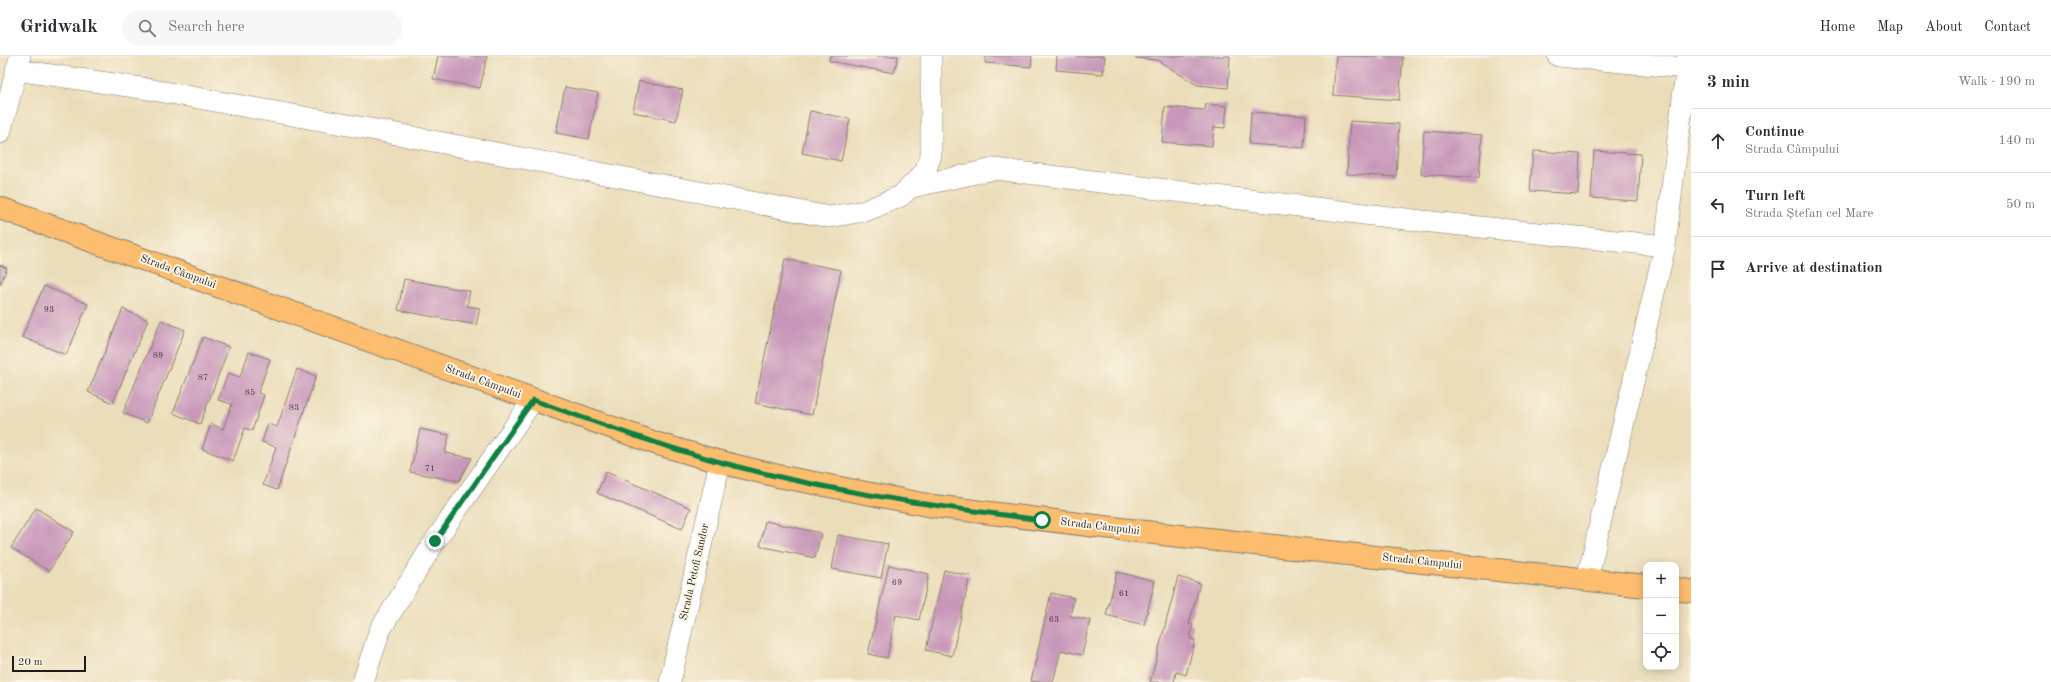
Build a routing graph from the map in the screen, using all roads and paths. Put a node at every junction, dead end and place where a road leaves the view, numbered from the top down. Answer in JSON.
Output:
{"nodes":[{"id":1,"x":931,"y":56,"type":"edge"},
{"id":2,"x":1558,"y":56,"type":"edge"},
{"id":3,"x":1687,"y":62,"type":"edge"},
{"id":4,"x":18,"y":63,"type":"edge"},
{"id":5,"x":0,"y":134,"type":"edge"},
{"id":6,"x":912,"y":186,"type":"junction"},
{"id":7,"x":0,"y":208,"type":"edge"},
{"id":8,"x":1665,"y":246,"type":"junction"},
{"id":9,"x":533,"y":400,"type":"junction"},
{"id":10,"x":720,"y":462,"type":"junction"},
{"id":11,"x":1586,"y":580,"type":"junction"},
{"id":12,"x":1643,"y":586,"type":"edge"},
{"id":13,"x":1679,"y":589,"type":"edge"},
{"id":14,"x":1691,"y":591,"type":"edge"},
{"id":15,"x":362,"y":682,"type":"edge"},
{"id":16,"x":670,"y":682,"type":"edge"}],
"edges":[{"from":1,"to":6,"type":"street"},
{"from":2,"to":3,"type":"street"},
{"from":3,"to":8,"type":"street"},
{"from":4,"to":5,"type":"street"},
{"from":4,"to":6,"type":"street"},
{"from":6,"to":8,"type":"street"},
{"from":7,"to":9,"type":"main road","name":"Strada Câmpului"},
{"from":8,"to":11,"type":"street"},
{"from":9,"to":10,"type":"main road","name":"Strada Câmpului"},
{"from":9,"to":15,"type":"street"},
{"from":10,"to":11,"type":"main road","name":"Strada Câmpului"},
{"from":10,"to":16,"type":"street","name":"Strada Petofi Sandor"},
{"from":11,"to":12,"type":"main road","name":"Strada Câmpului"},
{"from":13,"to":14,"type":"main road"}]}
